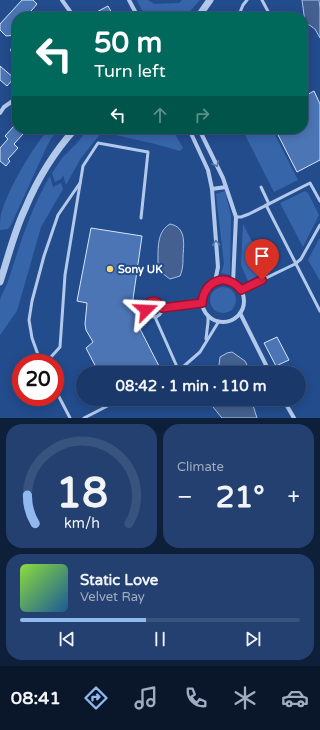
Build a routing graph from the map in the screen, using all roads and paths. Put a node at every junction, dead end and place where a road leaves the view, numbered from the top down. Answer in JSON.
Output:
{"nodes":[{"id":1,"x":62,"y":0,"type":"edge"},
{"id":2,"x":129,"y":0,"type":"edge"},
{"id":3,"x":210,"y":0,"type":"edge"},
{"id":4,"x":247,"y":0,"type":"edge"},
{"id":5,"x":262,"y":0,"type":"edge"},
{"id":6,"x":70,"y":12,"type":"edge"},
{"id":7,"x":135,"y":12,"type":"edge"},
{"id":8,"x":202,"y":12,"type":"edge"},
{"id":9,"x":240,"y":12,"type":"edge"},
{"id":10,"x":268,"y":12,"type":"edge"},
{"id":11,"x":12,"y":101,"type":"edge"},
{"id":12,"x":0,"y":113,"type":"edge"},
{"id":13,"x":71,"y":134,"type":"edge"},
{"id":14,"x":191,"y":134,"type":"edge"},
{"id":15,"x":201,"y":134,"type":"edge"},
{"id":16,"x":81,"y":181,"type":"junction"},
{"id":17,"x":226,"y":187,"type":"junction"},
{"id":18,"x":261,"y":187,"type":"dead end"},
{"id":19,"x":212,"y":189,"type":"junction"},
{"id":20,"x":320,"y":201,"type":"edge"},
{"id":21,"x":267,"y":204,"type":"junction"},
{"id":22,"x":236,"y":217,"type":"junction"},
{"id":23,"x":141,"y":218,"type":"dead end"},
{"id":24,"x":320,"y":225,"type":"edge"},
{"id":25,"x":295,"y":264,"type":"junction"},
{"id":26,"x":0,"y":282,"type":"edge"},
{"id":27,"x":215,"y":282,"type":"junction"},
{"id":28,"x":233,"y":283,"type":"junction"},
{"id":29,"x":241,"y":290,"type":"junction"},
{"id":30,"x":202,"y":303,"type":"junction"},
{"id":31,"x":162,"y":308,"type":"junction"},
{"id":32,"x":320,"y":311,"type":"edge"},
{"id":33,"x":240,"y":313,"type":"junction"},
{"id":34,"x":208,"y":315,"type":"junction"},
{"id":35,"x":155,"y":317,"type":"junction"},
{"id":36,"x":219,"y":321,"type":"junction"},
{"id":37,"x":206,"y":341,"type":"junction"},
{"id":38,"x":38,"y":354,"type":"edge"},
{"id":39,"x":54,"y":354,"type":"edge"},
{"id":40,"x":177,"y":366,"type":"edge"},
{"id":41,"x":182,"y":366,"type":"edge"},
{"id":42,"x":266,"y":366,"type":"edge"},
{"id":43,"x":64,"y":406,"type":"edge"},
{"id":44,"x":107,"y":406,"type":"edge"},
{"id":45,"x":288,"y":406,"type":"edge"},
{"id":46,"x":70,"y":418,"type":"edge"},
{"id":47,"x":84,"y":418,"type":"edge"},
{"id":48,"x":294,"y":418,"type":"edge"}],
"edges":[{"from":1,"to":6,"type":"street"},
{"from":2,"to":7,"type":"street"},
{"from":3,"to":8,"type":"street"},
{"from":4,"to":9,"type":"lane"},
{"from":5,"to":10,"type":"lane"},
{"from":11,"to":12,"type":"street"},
{"from":13,"to":26,"type":"street"},
{"from":14,"to":19,"type":"street"},
{"from":15,"to":17,"type":"street","one_way":true},
{"from":16,"to":23,"type":"lane"},
{"from":16,"to":38,"type":"lane"},
{"from":16,"to":39,"type":"lane"},
{"from":17,"to":19,"type":"street"},
{"from":17,"to":22,"type":"street"},
{"from":18,"to":21,"type":"lane"},
{"from":27,"to":19,"type":"street","one_way":true},
{"from":20,"to":21,"type":"lane"},
{"from":21,"to":22,"type":"lane"},
{"from":21,"to":25,"type":"lane"},
{"from":22,"to":28,"type":"street"},
{"from":24,"to":25,"type":"lane"},
{"from":25,"to":29,"type":"lane"},
{"from":25,"to":32,"type":"lane"},
{"from":27,"to":28,"type":"street"},
{"from":27,"to":30,"type":"street"},
{"from":28,"to":29,"type":"street"},
{"from":29,"to":33,"type":"street"},
{"from":30,"to":31,"type":"lane"},
{"from":30,"to":34,"type":"street"},
{"from":31,"to":35,"type":"lane"},
{"from":31,"to":35,"type":"lane"},
{"from":33,"to":36,"type":"street"},
{"from":33,"to":42,"type":"street"},
{"from":34,"to":36,"type":"street"},
{"from":34,"to":37,"type":"lane"},
{"from":35,"to":40,"type":"lane"},
{"from":36,"to":37,"type":"lane"},
{"from":37,"to":41,"type":"lane"},
{"from":43,"to":46,"type":"lane"},
{"from":44,"to":47,"type":"lane"},
{"from":45,"to":48,"type":"street"}]}
